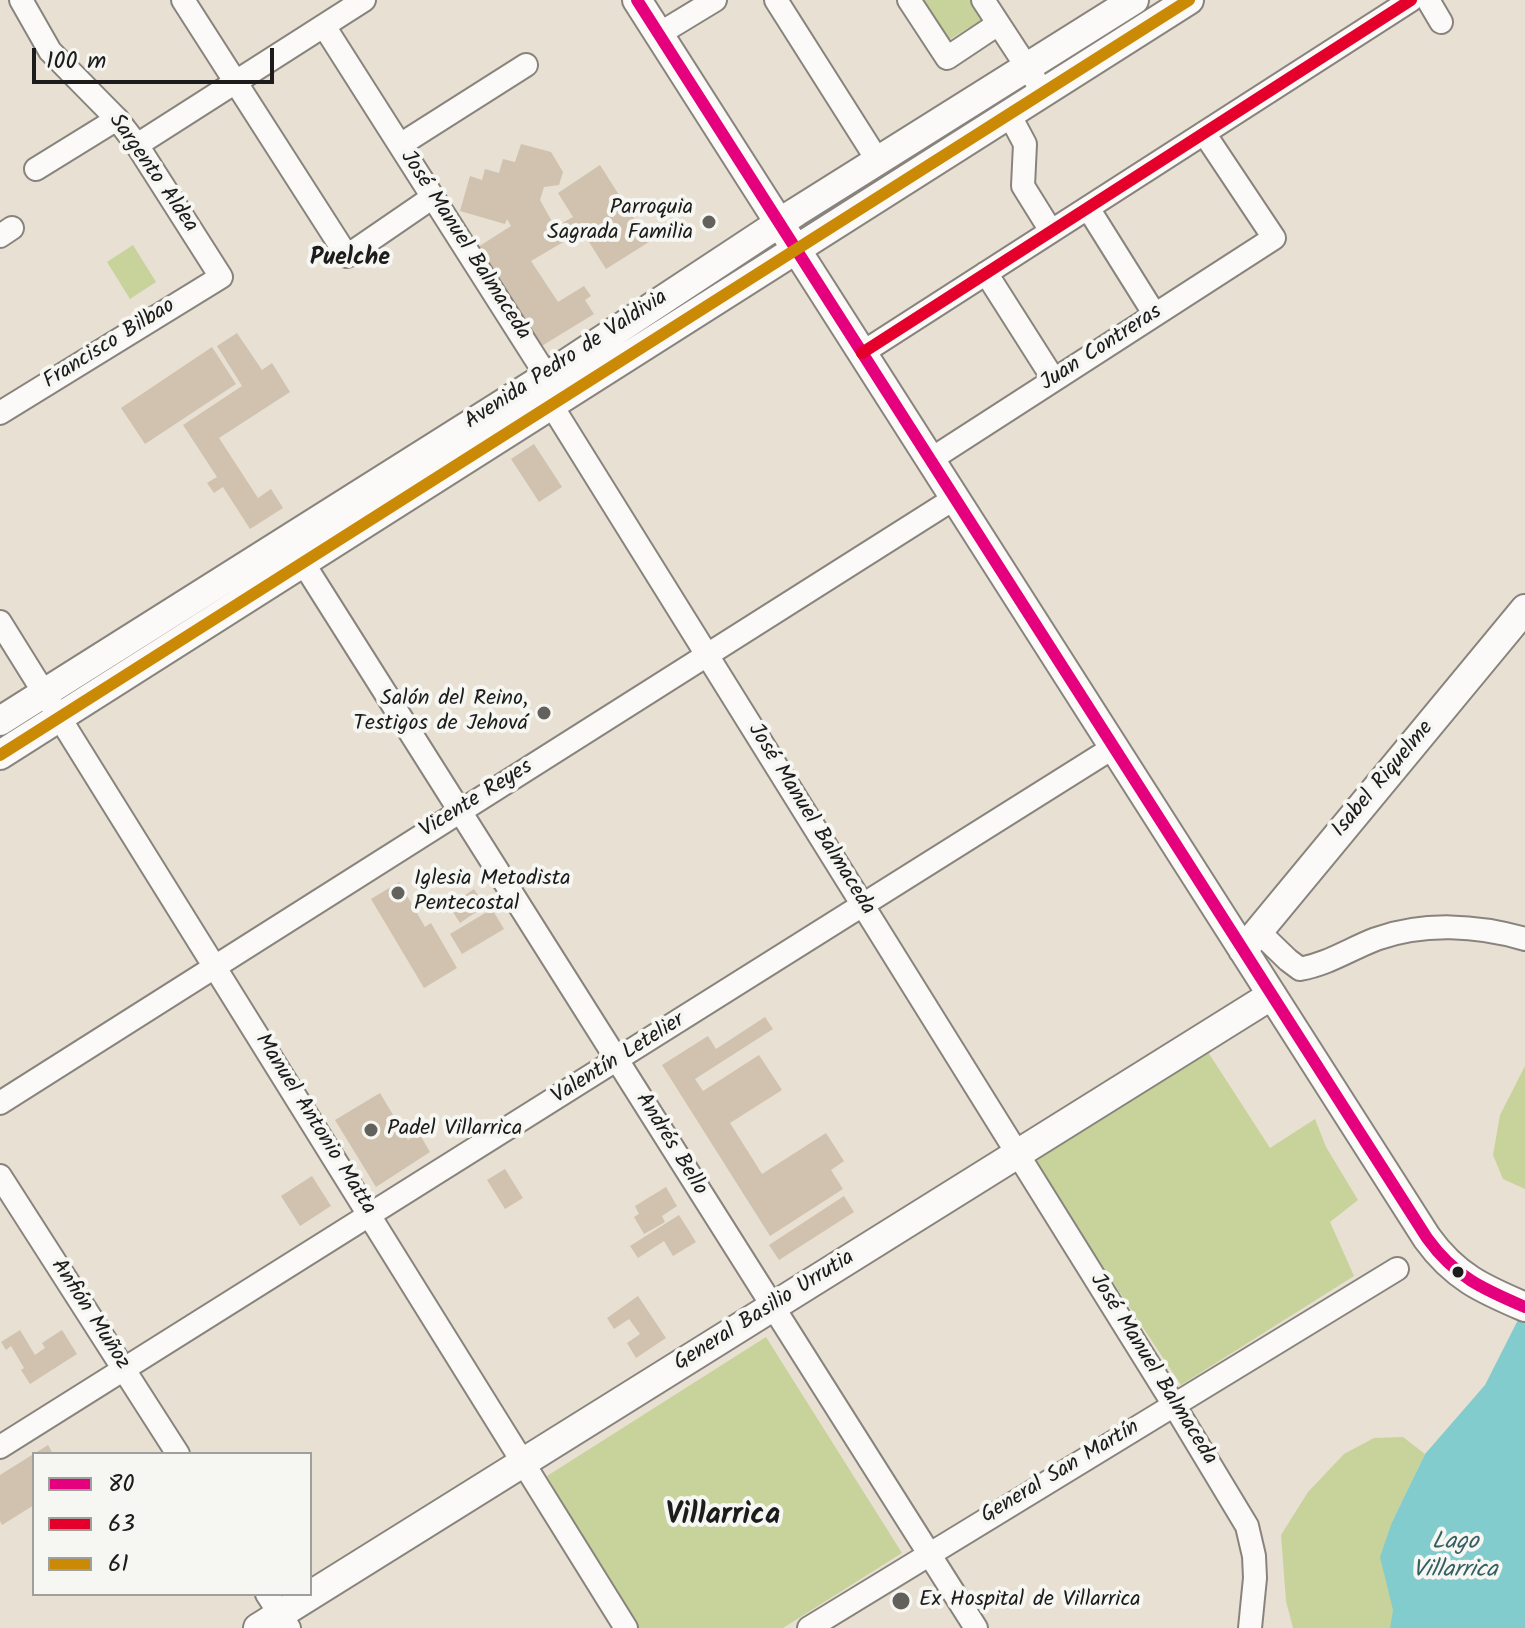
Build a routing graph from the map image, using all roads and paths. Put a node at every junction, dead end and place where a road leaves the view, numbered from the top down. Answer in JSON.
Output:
{"nodes":[{"id":1,"x":21,"y":0,"type":"edge"},
{"id":2,"x":183,"y":0,"type":"edge"},
{"id":3,"x":364,"y":0,"type":"edge"},
{"id":4,"x":637,"y":0,"type":"edge"},
{"id":5,"x":715,"y":0,"type":"edge"},
{"id":6,"x":776,"y":0,"type":"edge"},
{"id":7,"x":909,"y":0,"type":"edge"},
{"id":8,"x":983,"y":0,"type":"edge"},
{"id":9,"x":1189,"y":0,"type":"edge"},
{"id":10,"x":1411,"y":0,"type":"edge"},
{"id":11,"x":1428,"y":0,"type":"edge"},
{"id":12,"x":1127,"y":2,"type":"edge"},
{"id":13,"x":334,"y":13,"type":"edge"},
{"id":14,"x":1441,"y":22,"type":"dead end"},
{"id":15,"x":998,"y":24,"type":"junction"},
{"id":16,"x":1141,"y":30,"type":"junction"},
{"id":17,"x":659,"y":34,"type":"junction"},
{"id":18,"x":526,"y":65,"type":"dead end"},
{"id":19,"x":1027,"y":66,"type":"junction"},
{"id":20,"x":235,"y":83,"type":"junction"},
{"id":21,"x":1043,"y":92,"type":"junction"},
{"id":22,"x":1009,"y":114,"type":"junction"},
{"id":23,"x":117,"y":119,"type":"junction"},
{"id":24,"x":1204,"y":133,"type":"junction"},
{"id":25,"x":137,"y":145,"type":"junction"},
{"id":26,"x":400,"y":145,"type":"junction"},
{"id":27,"x":878,"y":161,"type":"junction"},
{"id":28,"x":36,"y":169,"type":"dead end"},
{"id":29,"x":433,"y":197,"type":"junction"},
{"id":30,"x":1088,"y":208,"type":"junction"},
{"id":31,"x":779,"y":223,"type":"junction"},
{"id":32,"x":1051,"y":231,"type":"junction"},
{"id":33,"x":796,"y":249,"type":"junction"},
{"id":34,"x":986,"y":273,"type":"junction"},
{"id":35,"x":221,"y":277,"type":"joint"},
{"id":36,"x":1155,"y":315,"type":"junction"},
{"id":37,"x":862,"y":353,"type":"junction"},
{"id":38,"x":546,"y":375,"type":"junction"},
{"id":39,"x":1054,"y":380,"type":"junction"},
{"id":40,"x":552,"y":406,"type":"junction"},
{"id":41,"x":0,"y":413,"type":"edge"},
{"id":42,"x":930,"y":460,"type":"junction"},
{"id":43,"x":955,"y":498,"type":"junction"},
{"id":44,"x":296,"y":551,"type":"junction"},
{"id":45,"x":1525,"y":609,"type":"edge"},
{"id":46,"x":0,"y":622,"type":"edge"},
{"id":47,"x":707,"y":655,"type":"junction"},
{"id":48,"x":44,"y":693,"type":"junction"},
{"id":49,"x":60,"y":718,"type":"junction"},
{"id":50,"x":0,"y":721,"type":"edge"},
{"id":51,"x":1114,"y":747,"type":"junction"},
{"id":52,"x":0,"y":755,"type":"edge"},
{"id":53,"x":460,"y":811,"type":"junction"},
{"id":54,"x":862,"y":904,"type":"junction"},
{"id":55,"x":1525,"y":939,"type":"edge"},
{"id":56,"x":1250,"y":941,"type":"junction"},
{"id":57,"x":215,"y":966,"type":"junction"},
{"id":58,"x":1272,"y":995,"type":"junction"},
{"id":59,"x":617,"y":1061,"type":"junction"},
{"id":60,"x":0,"y":1103,"type":"edge"},
{"id":61,"x":1017,"y":1153,"type":"junction"},
{"id":62,"x":0,"y":1176,"type":"edge"},
{"id":63,"x":371,"y":1215,"type":"junction"},
{"id":64,"x":1397,"y":1269,"type":"dead end"},
{"id":65,"x":1525,"y":1307,"type":"edge"},
{"id":66,"x":773,"y":1308,"type":"junction"},
{"id":67,"x":123,"y":1369,"type":"junction"},
{"id":68,"x":1174,"y":1405,"type":"junction"},
{"id":69,"x":0,"y":1447,"type":"edge"},
{"id":70,"x":177,"y":1452,"type":"edge"},
{"id":71,"x":524,"y":1462,"type":"junction"},
{"id":72,"x":928,"y":1554,"type":"junction"},
{"id":73,"x":312,"y":1593,"type":"edge"},
{"id":74,"x":306,"y":1596,"type":"edge"},
{"id":75,"x":274,"y":1616,"type":"edge"},
{"id":76,"x":626,"y":1628,"type":"edge"},
{"id":77,"x":809,"y":1628,"type":"edge"},
{"id":78,"x":976,"y":1628,"type":"edge"},
{"id":79,"x":1250,"y":1628,"type":"edge"}],
"edges":[{"from":1,"to":23,"type":"street","name":"Sargento Aldea"},
{"from":2,"to":20,"type":"street"},
{"from":3,"to":13,"type":"street"},
{"from":4,"to":17,"type":"main road"},
{"from":5,"to":17,"type":"street"},
{"from":6,"to":27,"type":"street"},
{"from":7,"to":15,"type":"street"},
{"from":8,"to":15,"type":"street"},
{"from":9,"to":16,"type":"main road","name":"Avenida Pedro de Valdivia"},
{"from":10,"to":24,"type":"street"},
{"from":11,"to":14,"type":"street"},
{"from":12,"to":16,"type":"street"},
{"from":12,"to":19,"type":"main road","name":"Avenida Pedro de Valdivia"},
{"from":13,"to":20,"type":"street"},
{"from":13,"to":26,"type":"street","name":"José Manuel Balmaceda"},
{"from":15,"to":19,"type":"street"},
{"from":16,"to":21,"type":"main road","name":"Avenida Pedro de Valdivia"},
{"from":17,"to":31,"type":"main road"},
{"from":18,"to":26,"type":"street"},
{"from":19,"to":21,"type":"street"},
{"from":19,"to":27,"type":"main road","name":"Avenida Pedro de Valdivia"},
{"from":20,"to":25,"type":"street"},
{"from":20,"to":29,"type":"street"},
{"from":21,"to":22,"type":"main road","name":"Avenida Pedro de Valdivia"},
{"from":22,"to":32,"type":"street"},
{"from":22,"to":33,"type":"main road","name":"Avenida Pedro de Valdivia"},
{"from":23,"to":25,"type":"street","name":"Sargento Aldea"},
{"from":23,"to":28,"type":"street"},
{"from":24,"to":30,"type":"street"},
{"from":24,"to":36,"type":"street","name":"Juan Contreras"},
{"from":25,"to":35,"type":"street","name":"Sargento Aldea"},
{"from":26,"to":29,"type":"street","name":"José Manuel Balmaceda"},
{"from":27,"to":31,"type":"main road","name":"Avenida Pedro de Valdivia"},
{"from":29,"to":38,"type":"street","name":"José Manuel Balmaceda"},
{"from":30,"to":32,"type":"street"},
{"from":30,"to":36,"type":"street"},
{"from":31,"to":33,"type":"main road"},
{"from":31,"to":38,"type":"main road","name":"Avenida Pedro de Valdivia"},
{"from":32,"to":34,"type":"street"},
{"from":33,"to":37,"type":"main road"},
{"from":33,"to":40,"type":"main road","name":"Avenida Pedro de Valdivia"},
{"from":34,"to":37,"type":"street"},
{"from":34,"to":39,"type":"street"},
{"from":35,"to":41,"type":"street","name":"Francisco Bilbao"},
{"from":36,"to":39,"type":"street","name":"Juan Contreras"},
{"from":37,"to":42,"type":"main road"},
{"from":38,"to":40,"type":"street","name":"José Manuel Balmaceda"},
{"from":38,"to":44,"type":"main road","name":"Avenida Pedro de Valdivia"},
{"from":39,"to":42,"type":"street","name":"Juan Contreras"},
{"from":40,"to":44,"type":"main road","name":"Avenida Pedro de Valdivia"},
{"from":40,"to":47,"type":"street","name":"José Manuel Balmaceda"},
{"from":42,"to":43,"type":"main road"},
{"from":43,"to":47,"type":"street","name":"Vicente Reyes"},
{"from":43,"to":51,"type":"main road"},
{"from":44,"to":48,"type":"main road","name":"Avenida Pedro de Valdivia"},
{"from":44,"to":49,"type":"main road","name":"Avenida Pedro de Valdivia"},
{"from":44,"to":53,"type":"street","name":"Andrés Bello"},
{"from":45,"to":56,"type":"main road","name":"Isabel Riquelme"},
{"from":46,"to":48,"type":"street","name":"Manuel Antonio Matta"},
{"from":47,"to":53,"type":"street","name":"Vicente Reyes"},
{"from":47,"to":54,"type":"street","name":"José Manuel Balmaceda"},
{"from":48,"to":49,"type":"street","name":"Manuel Antonio Matta"},
{"from":48,"to":50,"type":"main road","name":"Avenida Pedro de Valdivia"},
{"from":49,"to":52,"type":"main road","name":"Avenida Pedro de Valdivia"},
{"from":49,"to":57,"type":"street","name":"Manuel Antonio Matta"},
{"from":51,"to":54,"type":"street","name":"Valentín Letelier"},
{"from":51,"to":56,"type":"main road"},
{"from":53,"to":57,"type":"street","name":"Vicente Reyes"},
{"from":53,"to":59,"type":"street","name":"Andrés Bello"},
{"from":54,"to":59,"type":"street","name":"Valentín Letelier"},
{"from":54,"to":61,"type":"street","name":"José Manuel Balmaceda"},
{"from":55,"to":56,"type":"street"},
{"from":56,"to":58,"type":"main road"},
{"from":57,"to":60,"type":"street","name":"Vicente Reyes"},
{"from":57,"to":63,"type":"street","name":"Manuel Antonio Matta"},
{"from":58,"to":61,"type":"main road","name":"General Basilio Urrutia"},
{"from":58,"to":65,"type":"main road"},
{"from":59,"to":63,"type":"street","name":"Valentín Letelier"},
{"from":59,"to":66,"type":"street","name":"Andrés Bello"},
{"from":61,"to":66,"type":"main road","name":"General Basilio Urrutia"},
{"from":61,"to":68,"type":"street","name":"José Manuel Balmaceda"},
{"from":62,"to":67,"type":"street","name":"Anfión Muñoz"},
{"from":63,"to":67,"type":"street","name":"Valentín Letelier"},
{"from":63,"to":71,"type":"street","name":"Manuel Antonio Matta"},
{"from":64,"to":68,"type":"street","name":"General San Martín"},
{"from":66,"to":71,"type":"main road","name":"General Basilio Urrutia"},
{"from":66,"to":72,"type":"street","name":"Andrés Bello"},
{"from":67,"to":69,"type":"street","name":"Valentín Letelier"},
{"from":67,"to":70,"type":"street","name":"Anfión Muñoz"},
{"from":68,"to":72,"type":"street","name":"General San Martín"},
{"from":68,"to":79,"type":"street","name":"José Manuel Balmaceda"},
{"from":71,"to":73,"type":"main road","name":"General Basilio Urrutia"},
{"from":71,"to":76,"type":"street","name":"Manuel Antonio Matta"},
{"from":72,"to":77,"type":"street","name":"General San Martín"},
{"from":72,"to":78,"type":"street","name":"Andrés Bello"},
{"from":74,"to":75,"type":"main road","name":"General Basilio Urrutia"}]}
